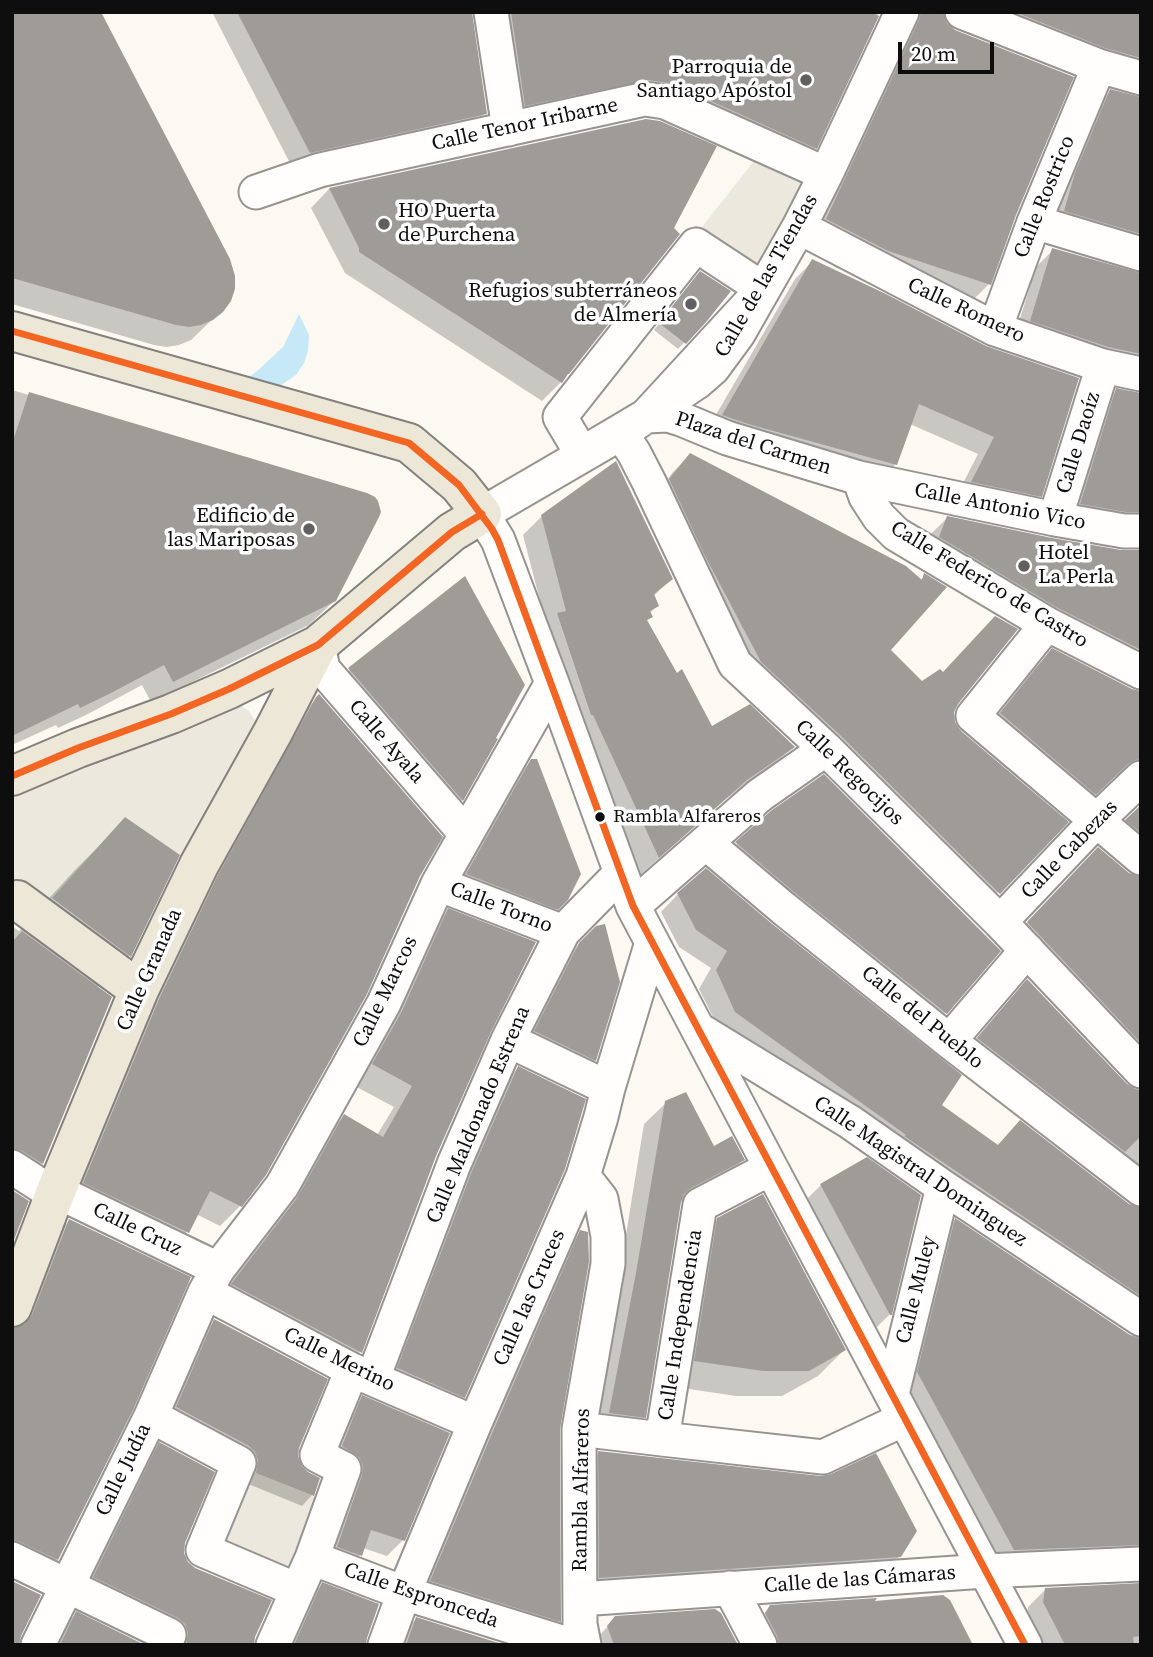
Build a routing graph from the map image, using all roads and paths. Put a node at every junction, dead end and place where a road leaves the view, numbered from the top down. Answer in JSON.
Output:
{"nodes":[{"id":1,"x":491,"y":12,"type":"edge"},
{"id":2,"x":902,"y":12,"type":"edge"},
{"id":3,"x":962,"y":12,"type":"edge"},
{"id":4,"x":1099,"y":66,"type":"junction"},
{"id":5,"x":1141,"y":78,"type":"edge"},
{"id":6,"x":509,"y":129,"type":"junction"},
{"id":7,"x":826,"y":174,"type":"junction"},
{"id":8,"x":256,"y":192,"type":"dead end"},
{"id":9,"x":1034,"y":222,"type":"junction"},
{"id":10,"x":799,"y":227,"type":"junction"},
{"id":11,"x":1141,"y":254,"type":"edge"},
{"id":12,"x":763,"y":289,"type":"junction"},
{"id":13,"x":995,"y":330,"type":"junction"},
{"id":14,"x":12,"y":331,"type":"edge"},
{"id":15,"x":1103,"y":366,"type":"junction"},
{"id":16,"x":1141,"y":373,"type":"edge"},
{"id":17,"x":634,"y":424,"type":"junction"},
{"id":18,"x":582,"y":454,"type":"junction"},
{"id":19,"x":859,"y":478,"type":"junction"},
{"id":20,"x":1055,"y":519,"type":"junction"},
{"id":21,"x":467,"y":523,"type":"junction"},
{"id":22,"x":1141,"y":531,"type":"edge"},
{"id":23,"x":1047,"y":624,"type":"junction"},
{"id":24,"x":318,"y":645,"type":"junction"},
{"id":25,"x":1141,"y":672,"type":"edge"},
{"id":26,"x":552,"y":683,"type":"junction"},
{"id":27,"x":229,"y":689,"type":"junction"},
{"id":28,"x":274,"y":732,"type":"junction"},
{"id":29,"x":826,"y":749,"type":"junction"},
{"id":30,"x":12,"y":776,"type":"edge"},
{"id":31,"x":1141,"y":778,"type":"edge"},
{"id":32,"x":1097,"y":820,"type":"junction"},
{"id":33,"x":466,"y":834,"type":"junction"},
{"id":34,"x":706,"y":842,"type":"junction"},
{"id":35,"x":1141,"y":858,"type":"edge"},
{"id":36,"x":621,"y":873,"type":"junction"},
{"id":37,"x":438,"y":884,"type":"junction"},
{"id":38,"x":14,"y":898,"type":"edge"},
{"id":39,"x":633,"y":906,"type":"junction"},
{"id":40,"x":1000,"y":922,"type":"junction"},
{"id":41,"x":563,"y":932,"type":"junction"},
{"id":42,"x":652,"y":942,"type":"junction"},
{"id":43,"x":1027,"y":950,"type":"junction"},
{"id":44,"x":139,"y":990,"type":"junction"},
{"id":45,"x":697,"y":1028,"type":"junction"},
{"id":46,"x":508,"y":1040,"type":"junction"},
{"id":47,"x":949,"y":1041,"type":"junction"},
{"id":48,"x":1141,"y":1070,"type":"edge"},
{"id":49,"x":608,"y":1088,"type":"junction"},
{"id":50,"x":12,"y":1167,"type":"edge"},
{"id":51,"x":771,"y":1168,"type":"junction"},
{"id":52,"x":583,"y":1176,"type":"junction"},
{"id":53,"x":943,"y":1187,"type":"junction"},
{"id":54,"x":1141,"y":1189,"type":"edge"},
{"id":55,"x":56,"y":1191,"type":"junction"},
{"id":56,"x":211,"y":1281,"type":"junction"},
{"id":57,"x":12,"y":1307,"type":"edge"},
{"id":58,"x":1141,"y":1319,"type":"edge"},
{"id":59,"x":363,"y":1374,"type":"junction"},
{"id":60,"x":898,"y":1406,"type":"junction"},
{"id":61,"x":151,"y":1416,"type":"junction"},
{"id":62,"x":475,"y":1423,"type":"junction"},
{"id":63,"x":579,"y":1429,"type":"junction"},
{"id":64,"x":662,"y":1439,"type":"junction"},
{"id":65,"x":312,"y":1558,"type":"junction"},
{"id":66,"x":12,"y":1559,"type":"edge"},
{"id":67,"x":1141,"y":1564,"type":"edge"},
{"id":68,"x":985,"y":1571,"type":"junction"},
{"id":69,"x":67,"y":1586,"type":"junction"},
{"id":70,"x":730,"y":1588,"type":"junction"},
{"id":71,"x":297,"y":1590,"type":"junction"},
{"id":72,"x":404,"y":1593,"type":"junction"},
{"id":73,"x":580,"y":1599,"type":"junction"},
{"id":74,"x":37,"y":1645,"type":"edge"},
{"id":75,"x":164,"y":1645,"type":"edge"},
{"id":76,"x":273,"y":1645,"type":"edge"},
{"id":77,"x":385,"y":1645,"type":"edge"},
{"id":78,"x":571,"y":1645,"type":"edge"},
{"id":79,"x":584,"y":1645,"type":"edge"},
{"id":80,"x":760,"y":1645,"type":"edge"},
{"id":81,"x":1025,"y":1645,"type":"edge"}],
"edges":[{"from":1,"to":6,"type":"street"},
{"from":2,"to":7,"type":"street","name":"Calle de las Tiendas"},
{"from":3,"to":4,"type":"street"},
{"from":4,"to":5,"type":"street"},
{"from":4,"to":9,"type":"street","name":"Calle Rostrico"},
{"from":6,"to":7,"type":"street","name":"Calle Tenor Iribarne"},
{"from":6,"to":8,"type":"street","name":"Calle Tenor Iribarne"},
{"from":7,"to":10,"type":"street","name":"Calle de las Tiendas"},
{"from":9,"to":11,"type":"street"},
{"from":9,"to":13,"type":"street","name":"Calle Rostrico"},
{"from":10,"to":12,"type":"street","name":"Calle de las Tiendas"},
{"from":10,"to":13,"type":"street","name":"Calle Romero"},
{"from":12,"to":17,"type":"street","name":"Calle de las Tiendas"},
{"from":12,"to":18,"type":"street"},
{"from":13,"to":15,"type":"street","name":"Calle Romero"},
{"from":14,"to":21,"type":"main road"},
{"from":15,"to":16,"type":"street","name":"Calle Romero"},
{"from":15,"to":20,"type":"street","name":"Calle Daoíz"},
{"from":17,"to":18,"type":"street","name":"Calle de las Tiendas"},
{"from":17,"to":19,"type":"street","name":"Plaza del Carmen"},
{"from":17,"to":29,"type":"street","name":"Calle Regocijos"},
{"from":18,"to":21,"type":"street"},
{"from":19,"to":20,"type":"street","name":"Calle Antonio Vico"},
{"from":19,"to":23,"type":"street","name":"Calle Federico de Castro"},
{"from":20,"to":22,"type":"street","name":"Calle Antonio Vico"},
{"from":21,"to":24,"type":"main road"},
{"from":21,"to":26,"type":"street"},
{"from":23,"to":25,"type":"street","name":"Calle Federico de Castro"},
{"from":23,"to":32,"type":"street"},
{"from":24,"to":27,"type":"main road"},
{"from":24,"to":28,"type":"main road","name":"Calle Granada"},
{"from":24,"to":33,"type":"street","name":"Calle Ayala"},
{"from":26,"to":33,"type":"street","name":"Calle Marcos"},
{"from":26,"to":36,"type":"street"},
{"from":27,"to":28,"type":"main road"},
{"from":27,"to":30,"type":"main road"},
{"from":28,"to":44,"type":"main road","name":"Calle Granada"},
{"from":29,"to":34,"type":"street"},
{"from":29,"to":40,"type":"street","name":"Calle Regocijos"},
{"from":31,"to":32,"type":"street","name":"Calle Cabezas"},
{"from":32,"to":35,"type":"street"},
{"from":32,"to":40,"type":"street","name":"Calle Cabezas"},
{"from":33,"to":37,"type":"street","name":"Calle Marcos"},
{"from":34,"to":39,"type":"street"},
{"from":34,"to":47,"type":"street","name":"Calle del Pueblo"},
{"from":36,"to":39,"type":"street"},
{"from":36,"to":41,"type":"street","name":"Calle Maldonado Estrena"},
{"from":37,"to":41,"type":"street","name":"Calle Torno"},
{"from":37,"to":56,"type":"street","name":"Calle Marcos"},
{"from":38,"to":44,"type":"main road"},
{"from":39,"to":42,"type":"street"},
{"from":40,"to":43,"type":"street","name":"Calle Regocijos"},
{"from":41,"to":46,"type":"street","name":"Calle Maldonado Estrena"},
{"from":42,"to":45,"type":"street"},
{"from":42,"to":49,"type":"street","name":"Calle las Cruces"},
{"from":43,"to":47,"type":"street"},
{"from":43,"to":48,"type":"street","name":"Calle Regocijos"},
{"from":44,"to":55,"type":"main road","name":"Calle Granada"},
{"from":45,"to":51,"type":"street"},
{"from":45,"to":53,"type":"street","name":"Calle Magistral Dominguez"},
{"from":46,"to":49,"type":"street"},
{"from":46,"to":59,"type":"street","name":"Calle Maldonado Estrena"},
{"from":47,"to":54,"type":"street","name":"Calle del Pueblo"},
{"from":49,"to":52,"type":"street","name":"Calle las Cruces"},
{"from":50,"to":55,"type":"street","name":"Calle Cruz"},
{"from":51,"to":60,"type":"street"},
{"from":51,"to":64,"type":"street","name":"Calle Independencia"},
{"from":52,"to":62,"type":"street","name":"Calle las Cruces"},
{"from":52,"to":63,"type":"street","name":"Rambla Alfareros"},
{"from":53,"to":58,"type":"street","name":"Calle Magistral Dominguez"},
{"from":53,"to":60,"type":"street","name":"Calle Muley"},
{"from":55,"to":56,"type":"street","name":"Calle Cruz"},
{"from":55,"to":57,"type":"main road","name":"Calle Granada"},
{"from":56,"to":59,"type":"street","name":"Calle Merino"},
{"from":56,"to":61,"type":"street","name":"Calle Judía"},
{"from":59,"to":62,"type":"street","name":"Calle Merino"},
{"from":59,"to":65,"type":"street","name":"Calle Maldonado Estrena"},
{"from":60,"to":64,"type":"street"},
{"from":60,"to":68,"type":"street"},
{"from":61,"to":69,"type":"street","name":"Calle Judía"},
{"from":61,"to":71,"type":"street"},
{"from":62,"to":72,"type":"street","name":"Calle las Cruces"},
{"from":63,"to":64,"type":"street"},
{"from":63,"to":73,"type":"street","name":"Rambla Alfareros"},
{"from":65,"to":71,"type":"street"},
{"from":65,"to":72,"type":"street","name":"Calle Espronceda"},
{"from":66,"to":69,"type":"street"},
{"from":67,"to":68,"type":"street","name":"Calle de las Cámaras"},
{"from":68,"to":70,"type":"street","name":"Calle de las Cámaras"},
{"from":68,"to":81,"type":"street"},
{"from":69,"to":74,"type":"street","name":"Calle Judía"},
{"from":69,"to":75,"type":"street"},
{"from":70,"to":73,"type":"street","name":"Calle de las Cámaras"},
{"from":70,"to":80,"type":"street"},
{"from":71,"to":76,"type":"street"},
{"from":72,"to":77,"type":"street","name":"Calle las Cruces"},
{"from":72,"to":78,"type":"street","name":"Calle Espronceda"},
{"from":73,"to":79,"type":"street","name":"Rambla Alfareros"}]}
